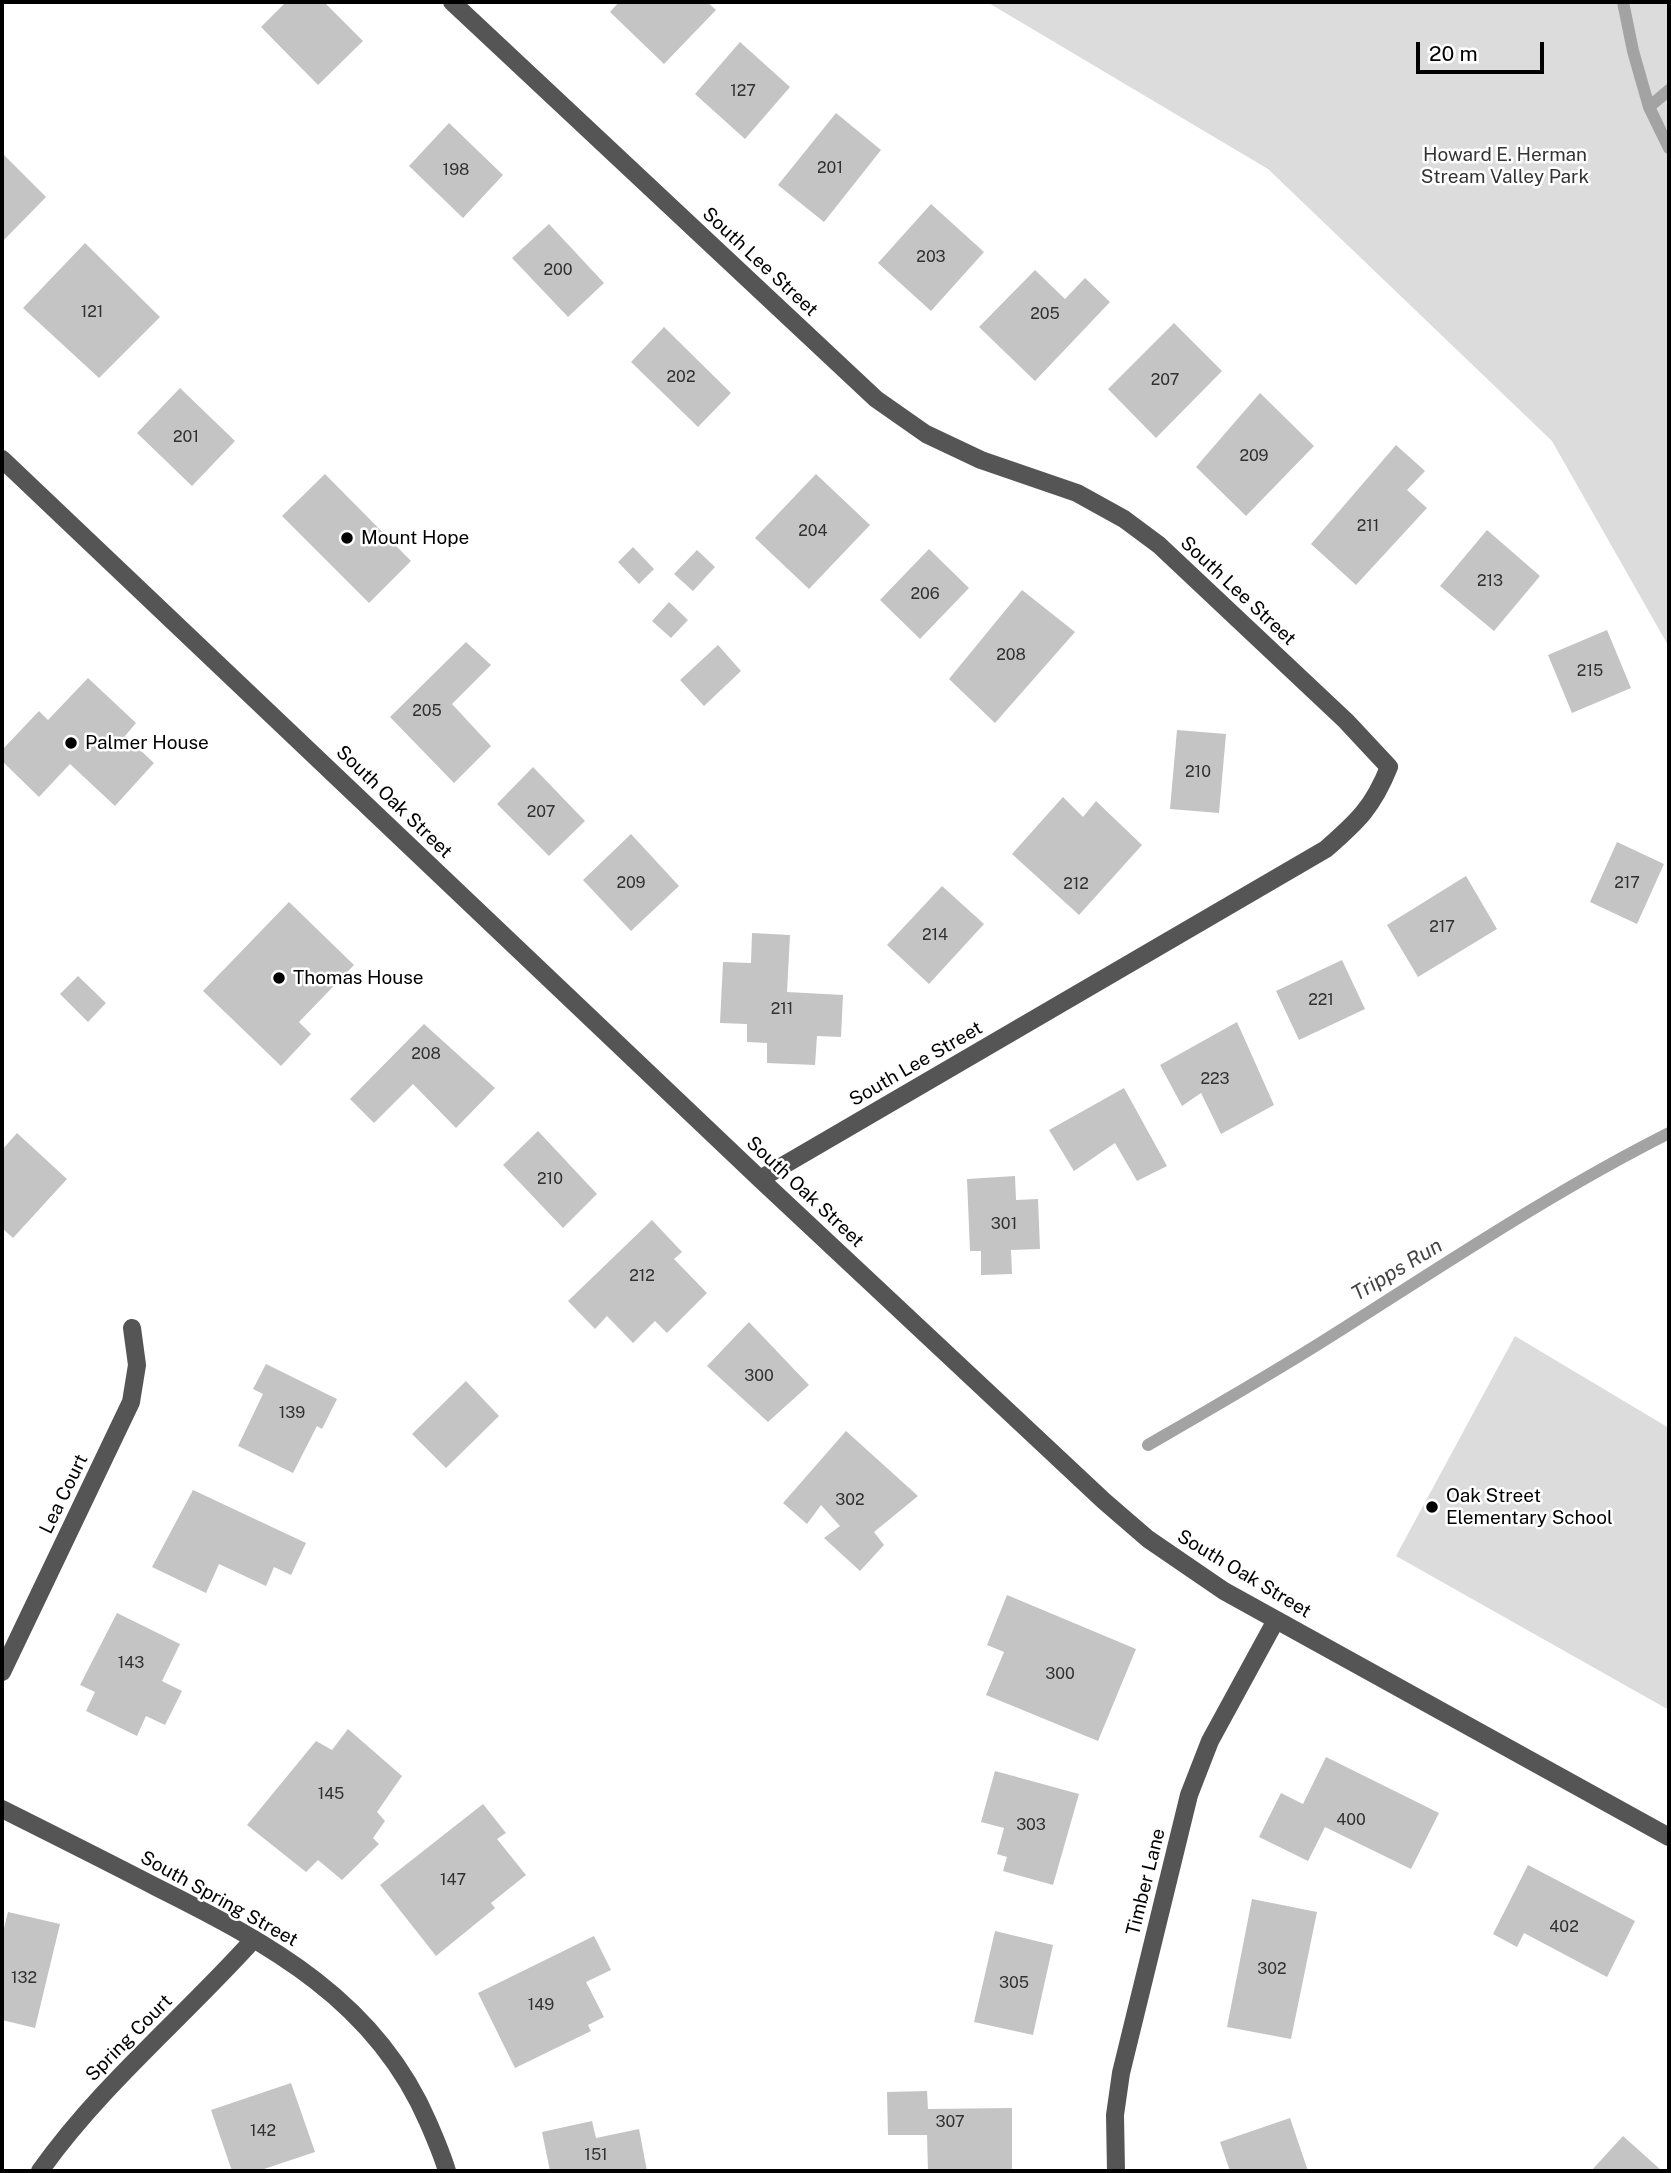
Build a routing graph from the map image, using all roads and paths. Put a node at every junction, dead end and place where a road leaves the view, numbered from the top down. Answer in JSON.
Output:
{"nodes":[{"id":1,"x":452,"y":2,"type":"edge"},
{"id":2,"x":2,"y":459,"type":"edge"},
{"id":3,"x":760,"y":1179,"type":"junction"},
{"id":4,"x":132,"y":1328,"type":"dead end"},
{"id":5,"x":1276,"y":1620,"type":"junction"},
{"id":6,"x":2,"y":1672,"type":"edge"},
{"id":7,"x":2,"y":1809,"type":"edge"},
{"id":8,"x":1669,"y":1837,"type":"edge"},
{"id":9,"x":254,"y":1939,"type":"junction"},
{"id":10,"x":40,"y":2171,"type":"edge"},
{"id":11,"x":447,"y":2171,"type":"edge"},
{"id":12,"x":1116,"y":2171,"type":"edge"}],
"edges":[{"from":1,"to":3,"type":"street","name":"South Lee Street"},
{"from":2,"to":3,"type":"street","name":"South Oak Street"},
{"from":3,"to":5,"type":"street","name":"South Oak Street"},
{"from":4,"to":6,"type":"street","name":"Lea Court"},
{"from":5,"to":8,"type":"street","name":"South Oak Street"},
{"from":5,"to":12,"type":"street","name":"Timber Lane"},
{"from":7,"to":9,"type":"street","name":"South Spring Street"},
{"from":9,"to":10,"type":"street","name":"Spring Court"},
{"from":9,"to":11,"type":"street","name":"South Spring Street"}]}
